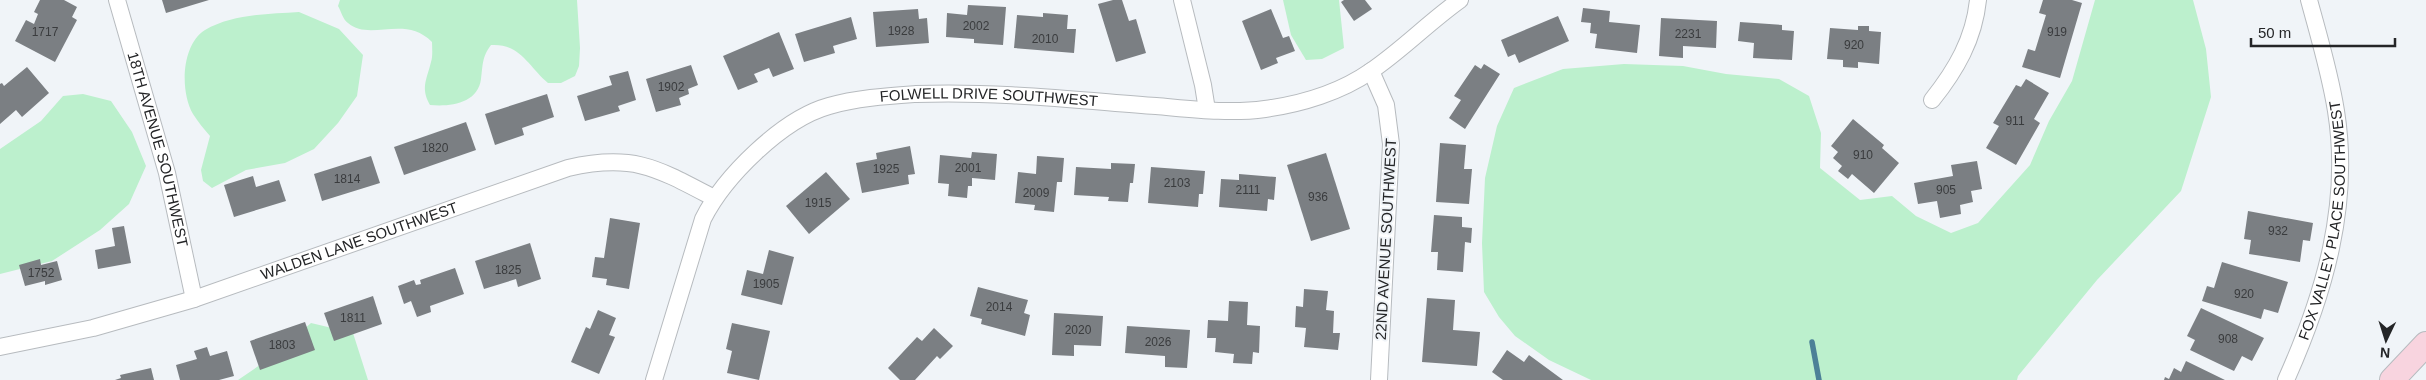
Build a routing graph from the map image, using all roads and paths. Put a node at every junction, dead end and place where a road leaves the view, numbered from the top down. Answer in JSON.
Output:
{"nodes":[{"id":1,"x":117,"y":0,"type":"edge"},
{"id":2,"x":1182,"y":0,"type":"edge"},
{"id":3,"x":1460,"y":0,"type":"edge"},
{"id":4,"x":1978,"y":0,"type":"edge"},
{"id":5,"x":2309,"y":0,"type":"edge"},
{"id":6,"x":1371,"y":71,"type":"junction"},
{"id":7,"x":1932,"y":100,"type":"dead end"},
{"id":8,"x":1207,"y":110,"type":"junction"},
{"id":9,"x":714,"y":198,"type":"junction"},
{"id":10,"x":194,"y":299,"type":"junction"},
{"id":11,"x":2426,"y":344,"type":"edge"},
{"id":12,"x":0,"y":347,"type":"edge"},
{"id":13,"x":654,"y":380,"type":"edge"},
{"id":14,"x":1379,"y":380,"type":"edge"},
{"id":15,"x":2286,"y":380,"type":"edge"},
{"id":16,"x":2392,"y":380,"type":"edge"}],
"edges":[{"from":1,"to":10,"type":"street","name":"18TH AVENUE SOUTHWEST"},
{"from":2,"to":8,"type":"street"},
{"from":3,"to":6,"type":"street","name":"FOLWELL DRIVE SOUTHWEST"},
{"from":4,"to":7,"type":"street"},
{"from":5,"to":15,"type":"street","name":"FOX VALLEY PLACE SOUTHWEST"},
{"from":6,"to":8,"type":"street","name":"FOLWELL DRIVE SOUTHWEST"},
{"from":6,"to":14,"type":"street","name":"22ND AVENUE SOUTHWEST"},
{"from":8,"to":9,"type":"street","name":"FOLWELL DRIVE SOUTHWEST"},
{"from":9,"to":10,"type":"street","name":"WALDEN LANE SOUTHWEST"},
{"from":9,"to":13,"type":"street","name":"FOLWELL DRIVE SOUTHWEST"},
{"from":10,"to":12,"type":"street","name":"WALDEN LANE SOUTHWEST"},
{"from":11,"to":16,"type":"street"}]}
